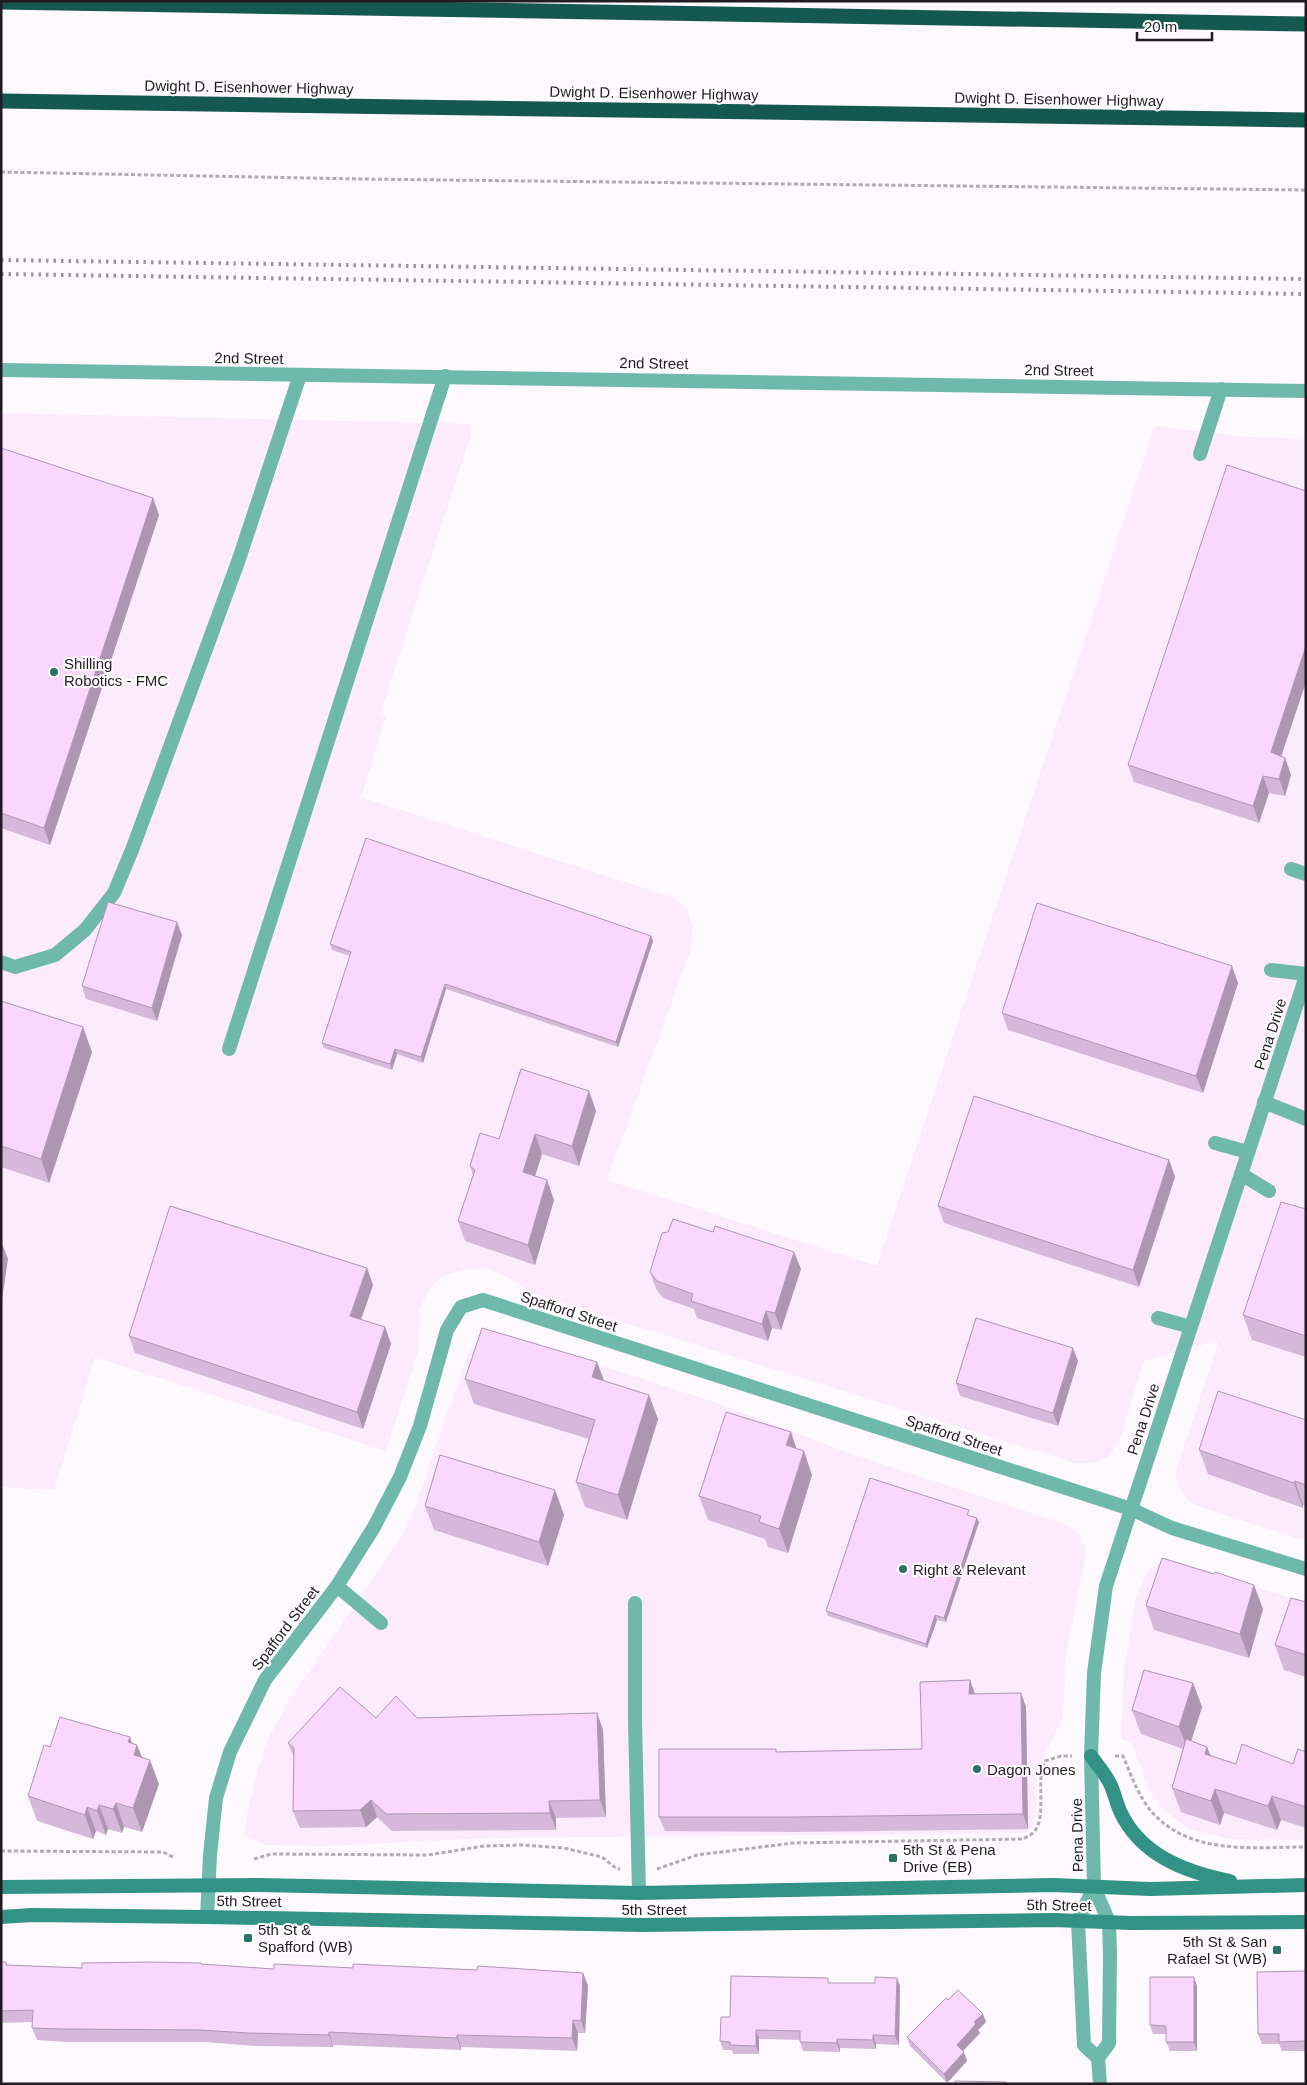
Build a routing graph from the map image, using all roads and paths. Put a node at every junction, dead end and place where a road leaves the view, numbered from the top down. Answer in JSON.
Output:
{"nodes":[{"id":1,"x":1,"y":2,"type":"edge"},
{"id":2,"x":1306,"y":24,"type":"edge"},
{"id":3,"x":1,"y":101,"type":"edge"},
{"id":4,"x":1306,"y":120,"type":"edge"},
{"id":5,"x":1,"y":172,"type":"edge"},
{"id":6,"x":1306,"y":190,"type":"edge"},
{"id":7,"x":1,"y":370,"type":"edge"},
{"id":8,"x":300,"y":375,"type":"junction"},
{"id":9,"x":445,"y":376,"type":"junction"},
{"id":10,"x":1221,"y":389,"type":"junction"},
{"id":11,"x":1306,"y":391,"type":"edge"},
{"id":12,"x":1200,"y":454,"type":"dead end"},
{"id":13,"x":1290,"y":869,"type":"dead end"},
{"id":14,"x":1306,"y":874,"type":"edge"},
{"id":15,"x":1,"y":962,"type":"edge"},
{"id":16,"x":1272,"y":970,"type":"dead end"},
{"id":17,"x":1306,"y":975,"type":"edge"},
{"id":18,"x":229,"y":1049,"type":"dead end"},
{"id":19,"x":1264,"y":1102,"type":"junction"},
{"id":20,"x":1306,"y":1119,"type":"edge"},
{"id":21,"x":1215,"y":1143,"type":"dead end"},
{"id":22,"x":1248,"y":1152,"type":"junction"},
{"id":23,"x":1241,"y":1174,"type":"junction"},
{"id":24,"x":1269,"y":1191,"type":"dead end"},
{"id":25,"x":1158,"y":1318,"type":"dead end"},
{"id":26,"x":1191,"y":1327,"type":"junction"},
{"id":27,"x":1131,"y":1509,"type":"junction"},
{"id":28,"x":1306,"y":1569,"type":"edge"},
{"id":29,"x":337,"y":1586,"type":"junction"},
{"id":30,"x":635,"y":1603,"type":"dead end"},
{"id":31,"x":381,"y":1623,"type":"dead end"},
{"id":32,"x":1061,"y":1756,"type":"dead end"},
{"id":33,"x":1091,"y":1756,"type":"junction"},
{"id":34,"x":1123,"y":1756,"type":"dead end"},
{"id":35,"x":1306,"y":1847,"type":"edge"},
{"id":36,"x":1,"y":1851,"type":"edge"},
{"id":37,"x":176,"y":1858,"type":"dead end"},
{"id":38,"x":254,"y":1859,"type":"dead end"},
{"id":39,"x":638,"y":1870,"type":"junction"},
{"id":40,"x":208,"y":1885,"type":"junction"},
{"id":41,"x":1252,"y":1886,"type":"junction"},
{"id":42,"x":1306,"y":1886,"type":"edge"},
{"id":43,"x":1,"y":1887,"type":"edge"},
{"id":44,"x":1094,"y":1887,"type":"junction"},
{"id":45,"x":638,"y":1893,"type":"junction"},
{"id":46,"x":1,"y":1917,"type":"edge"},
{"id":47,"x":207,"y":1917,"type":"junction"},
{"id":48,"x":1078,"y":1921,"type":"junction"},
{"id":49,"x":1109,"y":1922,"type":"junction"},
{"id":50,"x":1306,"y":1922,"type":"edge"},
{"id":51,"x":1098,"y":2058,"type":"junction"},
{"id":52,"x":1100,"y":2084,"type":"edge"}],
"edges":[{"from":1,"to":2,"type":"highway"},
{"from":3,"to":4,"type":"highway","name":"Dwight D. Eisenhower Highway"},
{"from":5,"to":6,"type":"path"},
{"from":7,"to":8,"type":"street","name":"2nd Street"},
{"from":8,"to":9,"type":"street","name":"2nd Street"},
{"from":8,"to":15,"type":"street"},
{"from":9,"to":10,"type":"street","name":"2nd Street"},
{"from":9,"to":18,"type":"street"},
{"from":10,"to":11,"type":"street","name":"2nd Street"},
{"from":10,"to":12,"type":"street"},
{"from":13,"to":14,"type":"street"},
{"from":16,"to":17,"type":"street"},
{"from":17,"to":19,"type":"street","name":"Pena Drive"},
{"from":19,"to":20,"type":"street"},
{"from":19,"to":22,"type":"street","name":"Pena Drive"},
{"from":21,"to":22,"type":"street"},
{"from":22,"to":23,"type":"street","name":"Pena Drive"},
{"from":23,"to":24,"type":"street"},
{"from":23,"to":26,"type":"street","name":"Pena Drive"},
{"from":25,"to":26,"type":"street"},
{"from":26,"to":27,"type":"street","name":"Pena Drive"},
{"from":27,"to":28,"type":"street","name":"Spafford Street"},
{"from":27,"to":29,"type":"street","name":"Spafford Street"},
{"from":27,"to":33,"type":"street","name":"Pena Drive"},
{"from":29,"to":31,"type":"street"},
{"from":29,"to":40,"type":"street","name":"Spafford Street"},
{"from":30,"to":39,"type":"street"},
{"from":32,"to":39,"type":"path"},
{"from":33,"to":41,"type":"main road"},
{"from":33,"to":44,"type":"street","name":"Pena Drive"},
{"from":34,"to":35,"type":"path"},
{"from":36,"to":37,"type":"path"},
{"from":38,"to":39,"type":"path"},
{"from":39,"to":45,"type":"street"},
{"from":40,"to":43,"type":"main road","name":"5th Street"},
{"from":40,"to":45,"type":"main road","name":"5th Street"},
{"from":40,"to":47,"type":"street","name":"Spafford Street"},
{"from":41,"to":42,"type":"main road","name":"5th Street"},
{"from":41,"to":44,"type":"main road","name":"5th Street"},
{"from":44,"to":45,"type":"main road","name":"5th Street"},
{"from":44,"to":48,"type":"street"},
{"from":44,"to":49,"type":"street"},
{"from":46,"to":47,"type":"main road","name":"5th Street"},
{"from":47,"to":48,"type":"main road","name":"5th Street"},
{"from":48,"to":49,"type":"main road","name":"5th Street"},
{"from":48,"to":51,"type":"street"},
{"from":49,"to":50,"type":"main road","name":"5th Street"},
{"from":49,"to":51,"type":"street"},
{"from":51,"to":52,"type":"street"}]}
